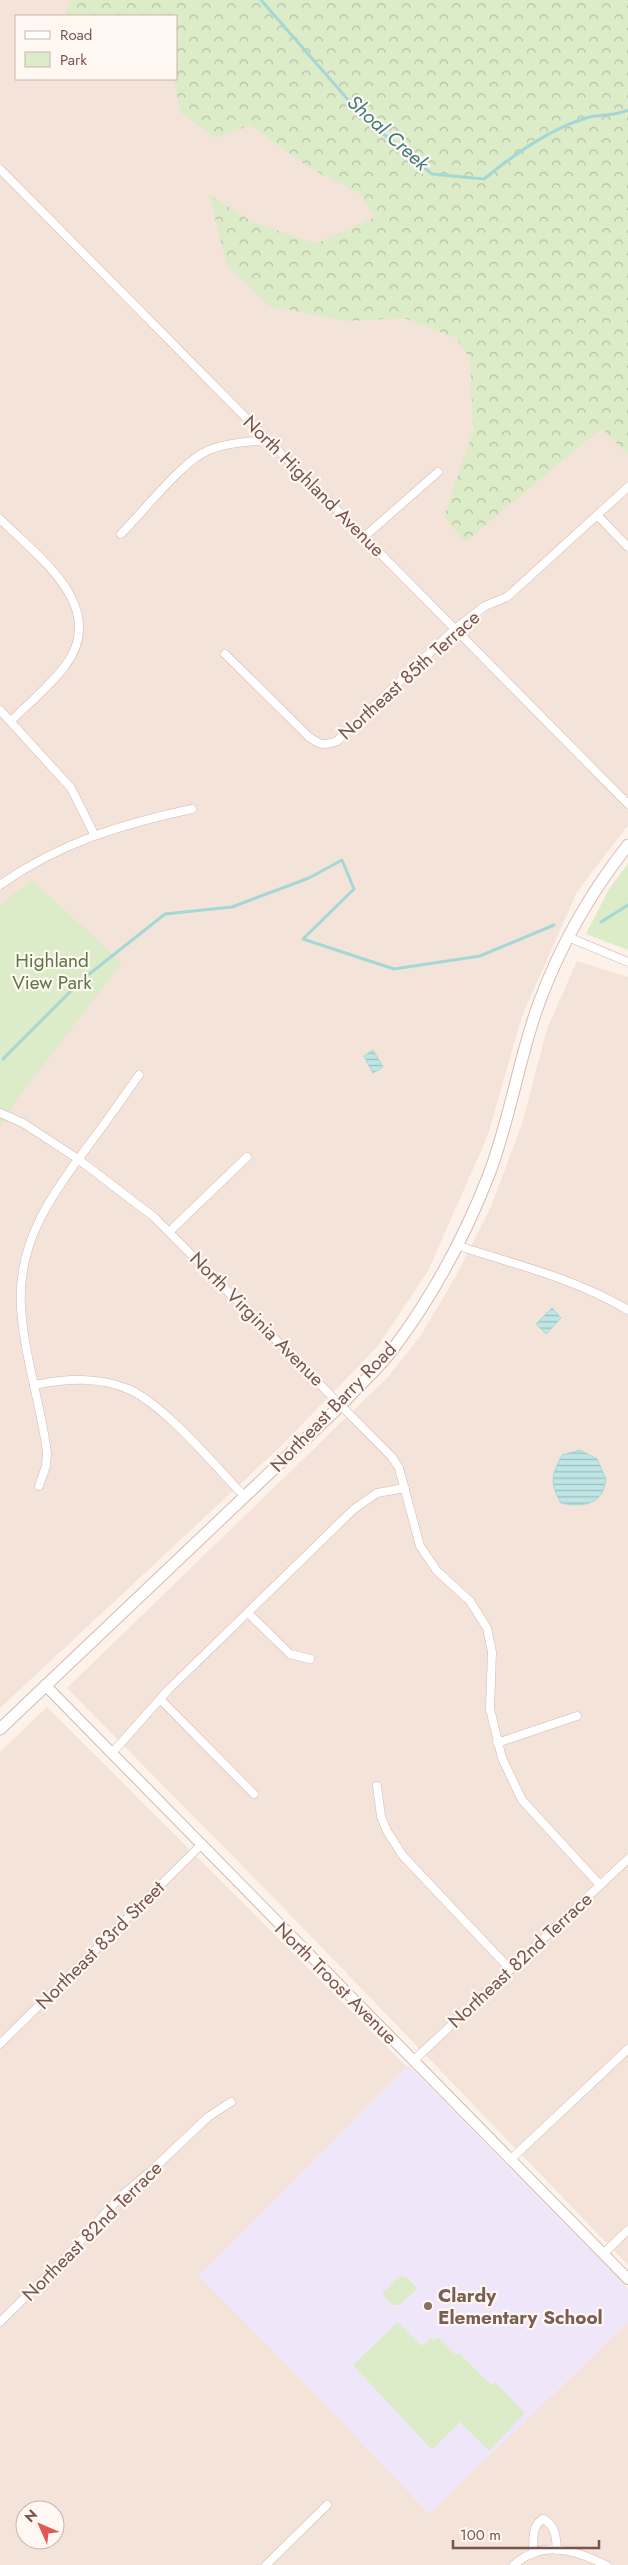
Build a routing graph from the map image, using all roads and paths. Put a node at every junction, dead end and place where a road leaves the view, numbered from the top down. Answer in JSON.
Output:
{"nodes":[{"id":1,"x":0,"y":169,"type":"edge"},
{"id":2,"x":267,"y":440,"type":"junction"},
{"id":3,"x":438,"y":472,"type":"dead end"},
{"id":4,"x":628,"y":487,"type":"edge"},
{"id":5,"x":597,"y":515,"type":"junction"},
{"id":6,"x":0,"y":519,"type":"edge"},
{"id":7,"x":121,"y":534,"type":"dead end"},
{"id":8,"x":364,"y":536,"type":"junction"},
{"id":9,"x":628,"y":546,"type":"edge"},
{"id":10,"x":455,"y":629,"type":"junction"},
{"id":11,"x":225,"y":654,"type":"dead end"},
{"id":12,"x":0,"y":710,"type":"edge"},
{"id":13,"x":11,"y":721,"type":"junction"},
{"id":14,"x":628,"y":804,"type":"edge"},
{"id":15,"x":192,"y":809,"type":"dead end"},
{"id":16,"x":94,"y":834,"type":"junction"},
{"id":17,"x":628,"y":845,"type":"edge"},
{"id":18,"x":0,"y":886,"type":"edge"},
{"id":19,"x":568,"y":937,"type":"junction"},
{"id":20,"x":628,"y":962,"type":"edge"},
{"id":21,"x":139,"y":1075,"type":"dead end"},
{"id":22,"x":0,"y":1113,"type":"edge"},
{"id":23,"x":247,"y":1156,"type":"dead end"},
{"id":24,"x":78,"y":1159,"type":"junction"},
{"id":25,"x":170,"y":1232,"type":"junction"},
{"id":26,"x":458,"y":1246,"type":"junction"},
{"id":27,"x":628,"y":1310,"type":"edge"},
{"id":28,"x":34,"y":1385,"type":"junction"},
{"id":29,"x":342,"y":1404,"type":"junction"},
{"id":30,"x":39,"y":1486,"type":"dead end"},
{"id":31,"x":404,"y":1488,"type":"junction"},
{"id":32,"x":245,"y":1497,"type":"junction"},
{"id":33,"x":248,"y":1613,"type":"junction"},
{"id":34,"x":310,"y":1659,"type":"dead end"},
{"id":35,"x":45,"y":1685,"type":"junction"},
{"id":36,"x":161,"y":1700,"type":"junction"},
{"id":37,"x":577,"y":1716,"type":"dead end"},
{"id":38,"x":0,"y":1729,"type":"edge"},
{"id":39,"x":497,"y":1743,"type":"junction"},
{"id":40,"x":112,"y":1752,"type":"junction"},
{"id":41,"x":377,"y":1786,"type":"dead end"},
{"id":42,"x":254,"y":1794,"type":"dead end"},
{"id":43,"x":200,"y":1846,"type":"junction"},
{"id":44,"x":628,"y":1859,"type":"edge"},
{"id":45,"x":600,"y":1886,"type":"junction"},
{"id":46,"x":510,"y":1969,"type":"junction"},
{"id":47,"x":0,"y":2044,"type":"edge"},
{"id":48,"x":628,"y":2049,"type":"edge"},
{"id":49,"x":413,"y":2061,"type":"junction"},
{"id":50,"x":231,"y":2102,"type":"dead end"},
{"id":51,"x":511,"y":2159,"type":"junction"},
{"id":52,"x":628,"y":2230,"type":"edge"},
{"id":53,"x":603,"y":2254,"type":"junction"},
{"id":54,"x":628,"y":2279,"type":"edge"},
{"id":55,"x":0,"y":2322,"type":"edge"},
{"id":56,"x":327,"y":2505,"type":"dead end"},
{"id":57,"x":557,"y":2550,"type":"junction"},
{"id":58,"x":534,"y":2552,"type":"junction"},
{"id":59,"x":266,"y":2565,"type":"edge"},
{"id":60,"x":514,"y":2565,"type":"edge"},
{"id":61,"x":606,"y":2565,"type":"edge"}],
"edges":[{"from":1,"to":2,"type":"street","name":"North Highland Avenue"},
{"from":2,"to":7,"type":"street"},
{"from":2,"to":8,"type":"street","name":"North Highland Avenue"},
{"from":3,"to":8,"type":"street"},
{"from":4,"to":5,"type":"street","name":"Northeast 85th Terrace"},
{"from":5,"to":9,"type":"street"},
{"from":5,"to":10,"type":"street","name":"Northeast 85th Terrace"},
{"from":6,"to":13,"type":"street"},
{"from":8,"to":10,"type":"street","name":"North Highland Avenue"},
{"from":10,"to":11,"type":"street","name":"Northeast 85th Terrace"},
{"from":10,"to":14,"type":"street","name":"North Highland Avenue"},
{"from":12,"to":13,"type":"street"},
{"from":13,"to":16,"type":"street"},
{"from":15,"to":16,"type":"street"},
{"from":16,"to":18,"type":"street"},
{"from":17,"to":19,"type":"main road","name":"Northeast Barry Road"},
{"from":19,"to":20,"type":"street"},
{"from":19,"to":26,"type":"main road","name":"Northeast Barry Road"},
{"from":21,"to":24,"type":"street"},
{"from":22,"to":24,"type":"street","name":"North Virginia Avenue"},
{"from":23,"to":25,"type":"street"},
{"from":24,"to":25,"type":"street","name":"North Virginia Avenue"},
{"from":24,"to":28,"type":"street"},
{"from":25,"to":29,"type":"street","name":"North Virginia Avenue"},
{"from":26,"to":27,"type":"street"},
{"from":26,"to":29,"type":"main road","name":"Northeast Barry Road"},
{"from":28,"to":30,"type":"street"},
{"from":28,"to":32,"type":"street"},
{"from":29,"to":31,"type":"street","name":"North Virginia Avenue"},
{"from":29,"to":32,"type":"main road","name":"Northeast Barry Road"},
{"from":31,"to":33,"type":"street"},
{"from":31,"to":39,"type":"street","name":"North Virginia Avenue"},
{"from":32,"to":35,"type":"main road","name":"Northeast Barry Road"},
{"from":33,"to":34,"type":"street"},
{"from":33,"to":36,"type":"street"},
{"from":35,"to":38,"type":"main road","name":"Northeast Barry Road"},
{"from":35,"to":40,"type":"street","name":"North Troost Avenue"},
{"from":36,"to":40,"type":"street"},
{"from":36,"to":42,"type":"street"},
{"from":37,"to":39,"type":"street"},
{"from":39,"to":45,"type":"street","name":"North Virginia Avenue"},
{"from":40,"to":43,"type":"street","name":"North Troost Avenue"},
{"from":41,"to":46,"type":"street"},
{"from":43,"to":47,"type":"street","name":"Northeast 83rd Street"},
{"from":43,"to":49,"type":"street","name":"North Troost Avenue"},
{"from":44,"to":45,"type":"street","name":"Northeast 82nd Terrace"},
{"from":45,"to":46,"type":"street","name":"Northeast 82nd Terrace"},
{"from":46,"to":49,"type":"street","name":"Northeast 82nd Terrace"},
{"from":48,"to":51,"type":"street"},
{"from":49,"to":51,"type":"street","name":"North Troost Avenue"},
{"from":50,"to":55,"type":"street","name":"Northeast 82nd Terrace"},
{"from":51,"to":53,"type":"street","name":"North Troost Avenue"},
{"from":52,"to":53,"type":"street"},
{"from":53,"to":54,"type":"street","name":"North Troost Avenue"},
{"from":56,"to":59,"type":"street"},
{"from":57,"to":58,"type":"street"},
{"from":57,"to":58,"type":"street"},
{"from":57,"to":61,"type":"street"},
{"from":58,"to":60,"type":"street"}]}
